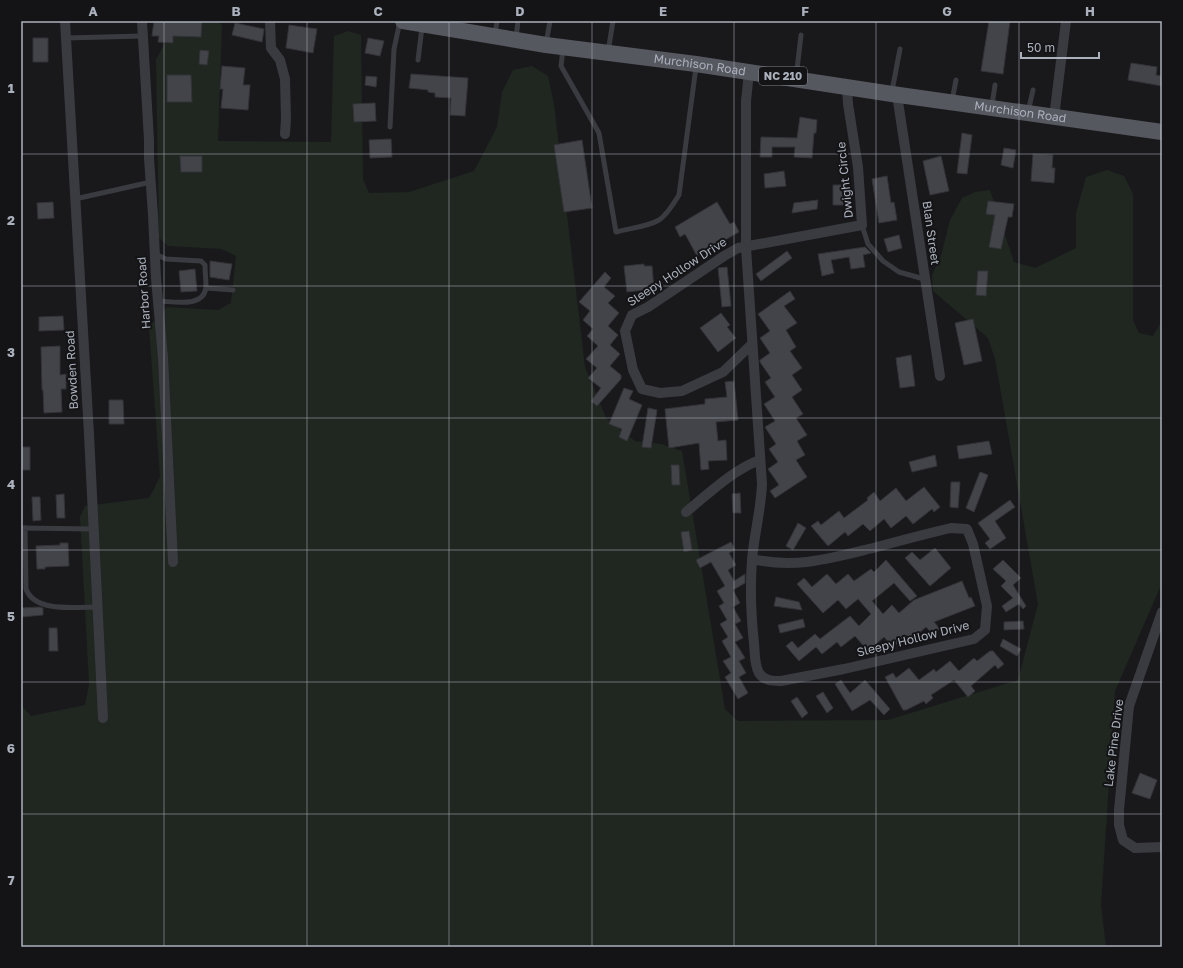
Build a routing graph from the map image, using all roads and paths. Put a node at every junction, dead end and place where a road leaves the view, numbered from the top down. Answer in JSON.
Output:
{"nodes":[{"id":1,"x":65,"y":21,"type":"edge"},
{"id":2,"x":142,"y":21,"type":"edge"},
{"id":3,"x":270,"y":21,"type":"edge"},
{"id":4,"x":400,"y":21,"type":"edge"},
{"id":5,"x":403,"y":21,"type":"edge"},
{"id":6,"x":518,"y":21,"type":"edge"},
{"id":7,"x":550,"y":21,"type":"edge"},
{"id":8,"x":613,"y":21,"type":"edge"},
{"id":9,"x":1066,"y":21,"type":"edge"},
{"id":10,"x":422,"y":23,"type":"edge"},
{"id":11,"x":496,"y":28,"type":"edge"},
{"id":12,"x":801,"y":35,"type":"dead end"},
{"id":13,"x":142,"y":36,"type":"junction"},
{"id":14,"x":66,"y":38,"type":"junction"},
{"id":15,"x":515,"y":39,"type":"junction"},
{"id":16,"x":546,"y":44,"type":"junction"},
{"id":17,"x":563,"y":47,"type":"junction"},
{"id":18,"x":900,"y":49,"type":"dead end"},
{"id":19,"x":608,"y":53,"type":"junction"},
{"id":20,"x":418,"y":60,"type":"dead end"},
{"id":21,"x":696,"y":64,"type":"junction"},
{"id":22,"x":749,"y":72,"type":"junction"},
{"id":23,"x":796,"y":78,"type":"junction"},
{"id":24,"x":956,"y":80,"type":"dead end"},
{"id":25,"x":995,"y":85,"type":"dead end"},
{"id":26,"x":847,"y":87,"type":"junction"},
{"id":27,"x":1033,"y":90,"type":"dead end"},
{"id":28,"x":894,"y":94,"type":"junction"},
{"id":29,"x":952,"y":102,"type":"junction"},
{"id":30,"x":991,"y":108,"type":"junction"},
{"id":31,"x":1028,"y":113,"type":"junction"},
{"id":32,"x":1054,"y":117,"type":"junction"},
{"id":33,"x":390,"y":127,"type":"dead end"},
{"id":34,"x":1162,"y":132,"type":"edge"},
{"id":35,"x":285,"y":134,"type":"dead end"},
{"id":36,"x":151,"y":182,"type":"junction"},
{"id":37,"x":76,"y":199,"type":"junction"},
{"id":38,"x":862,"y":225,"type":"junction"},
{"id":39,"x":746,"y":248,"type":"junction"},
{"id":40,"x":155,"y":254,"type":"junction"},
{"id":41,"x":924,"y":279,"type":"junction"},
{"id":42,"x":206,"y":288,"type":"junction"},
{"id":43,"x":233,"y":290,"type":"dead end"},
{"id":44,"x":158,"y":301,"type":"junction"},
{"id":45,"x":752,"y":344,"type":"junction"},
{"id":46,"x":940,"y":376,"type":"dead end"},
{"id":47,"x":760,"y":460,"type":"junction"},
{"id":48,"x":686,"y":512,"type":"dead end"},
{"id":49,"x":23,"y":528,"type":"edge"},
{"id":50,"x":94,"y":529,"type":"junction"},
{"id":51,"x":752,"y":559,"type":"junction"},
{"id":52,"x":173,"y":562,"type":"dead end"},
{"id":53,"x":97,"y":607,"type":"junction"},
{"id":54,"x":1162,"y":612,"type":"edge"},
{"id":55,"x":103,"y":718,"type":"dead end"},
{"id":56,"x":1162,"y":847,"type":"edge"}],
"edges":[{"from":1,"to":14,"type":"street","name":"Bowden Road"},
{"from":2,"to":13,"type":"street","name":"Harbor Road"},
{"from":3,"to":35,"type":"street"},
{"from":4,"to":33,"type":"lane"},
{"from":5,"to":10,"type":"main road","name":"Murchison Road","number":"NC 210"},
{"from":6,"to":15,"type":"lane"},
{"from":7,"to":16,"type":"lane"},
{"from":8,"to":19,"type":"lane"},
{"from":9,"to":32,"type":"street"},
{"from":10,"to":11,"type":"main road","name":"Murchison Road","number":"NC 210"},
{"from":10,"to":20,"type":"lane"},
{"from":11,"to":15,"type":"main road","name":"Murchison Road","number":"NC 210"},
{"from":12,"to":23,"type":"lane"},
{"from":13,"to":14,"type":"lane"},
{"from":13,"to":36,"type":"street","name":"Harbor Road"},
{"from":14,"to":37,"type":"street","name":"Bowden Road"},
{"from":15,"to":16,"type":"main road","name":"Murchison Road","number":"NC 210"},
{"from":16,"to":17,"type":"main road","name":"Murchison Road","number":"NC 210"},
{"from":17,"to":19,"type":"main road","name":"Murchison Road","number":"NC 210"},
{"from":17,"to":21,"type":"lane"},
{"from":18,"to":28,"type":"lane"},
{"from":19,"to":21,"type":"main road","name":"Murchison Road","number":"NC 210"},
{"from":21,"to":22,"type":"main road","name":"Murchison Road","number":"NC 210"},
{"from":22,"to":23,"type":"main road","name":"Murchison Road","number":"NC 210"},
{"from":22,"to":39,"type":"street","name":"Sleepy Hollow Drive"},
{"from":23,"to":26,"type":"main road","name":"Murchison Road","number":"NC 210"},
{"from":24,"to":29,"type":"lane"},
{"from":25,"to":30,"type":"lane"},
{"from":26,"to":28,"type":"main road","name":"Murchison Road","number":"NC 210"},
{"from":26,"to":38,"type":"street","name":"Dwight Circle"},
{"from":27,"to":31,"type":"lane"},
{"from":28,"to":29,"type":"main road","name":"Murchison Road","number":"NC 210"},
{"from":28,"to":41,"type":"street","name":"Blan Street"},
{"from":29,"to":30,"type":"main road","name":"Murchison Road","number":"NC 210"},
{"from":30,"to":31,"type":"main road","name":"Murchison Road","number":"NC 210"},
{"from":31,"to":32,"type":"main road","name":"Murchison Road","number":"NC 210"},
{"from":32,"to":34,"type":"main road","name":"Murchison Road","number":"NC 210"},
{"from":36,"to":37,"type":"lane"},
{"from":36,"to":40,"type":"street","name":"Harbor Road"},
{"from":37,"to":50,"type":"street","name":"Bowden Road"},
{"from":38,"to":39,"type":"street","name":"Dwight Circle"},
{"from":38,"to":41,"type":"lane"},
{"from":39,"to":45,"type":"street","name":"Sleepy Hollow Drive"},
{"from":39,"to":45,"type":"street","name":"Sleepy Hollow Drive"},
{"from":40,"to":42,"type":"lane"},
{"from":40,"to":44,"type":"street","name":"Harbor Road"},
{"from":41,"to":46,"type":"street","name":"Blan Street"},
{"from":42,"to":43,"type":"lane"},
{"from":42,"to":44,"type":"lane"},
{"from":44,"to":52,"type":"street","name":"Harbor Road"},
{"from":45,"to":47,"type":"street","name":"Sleepy Hollow Drive"},
{"from":47,"to":48,"type":"street"},
{"from":47,"to":51,"type":"street","name":"Sleepy Hollow Drive"},
{"from":49,"to":50,"type":"lane"},
{"from":49,"to":53,"type":"lane"},
{"from":50,"to":53,"type":"street","name":"Bowden Road"},
{"from":51,"to":51,"type":"street","name":"Sleepy Hollow Drive"},
{"from":53,"to":55,"type":"street","name":"Bowden Road"},
{"from":54,"to":56,"type":"street","name":"Lake Pine Drive"}]}
